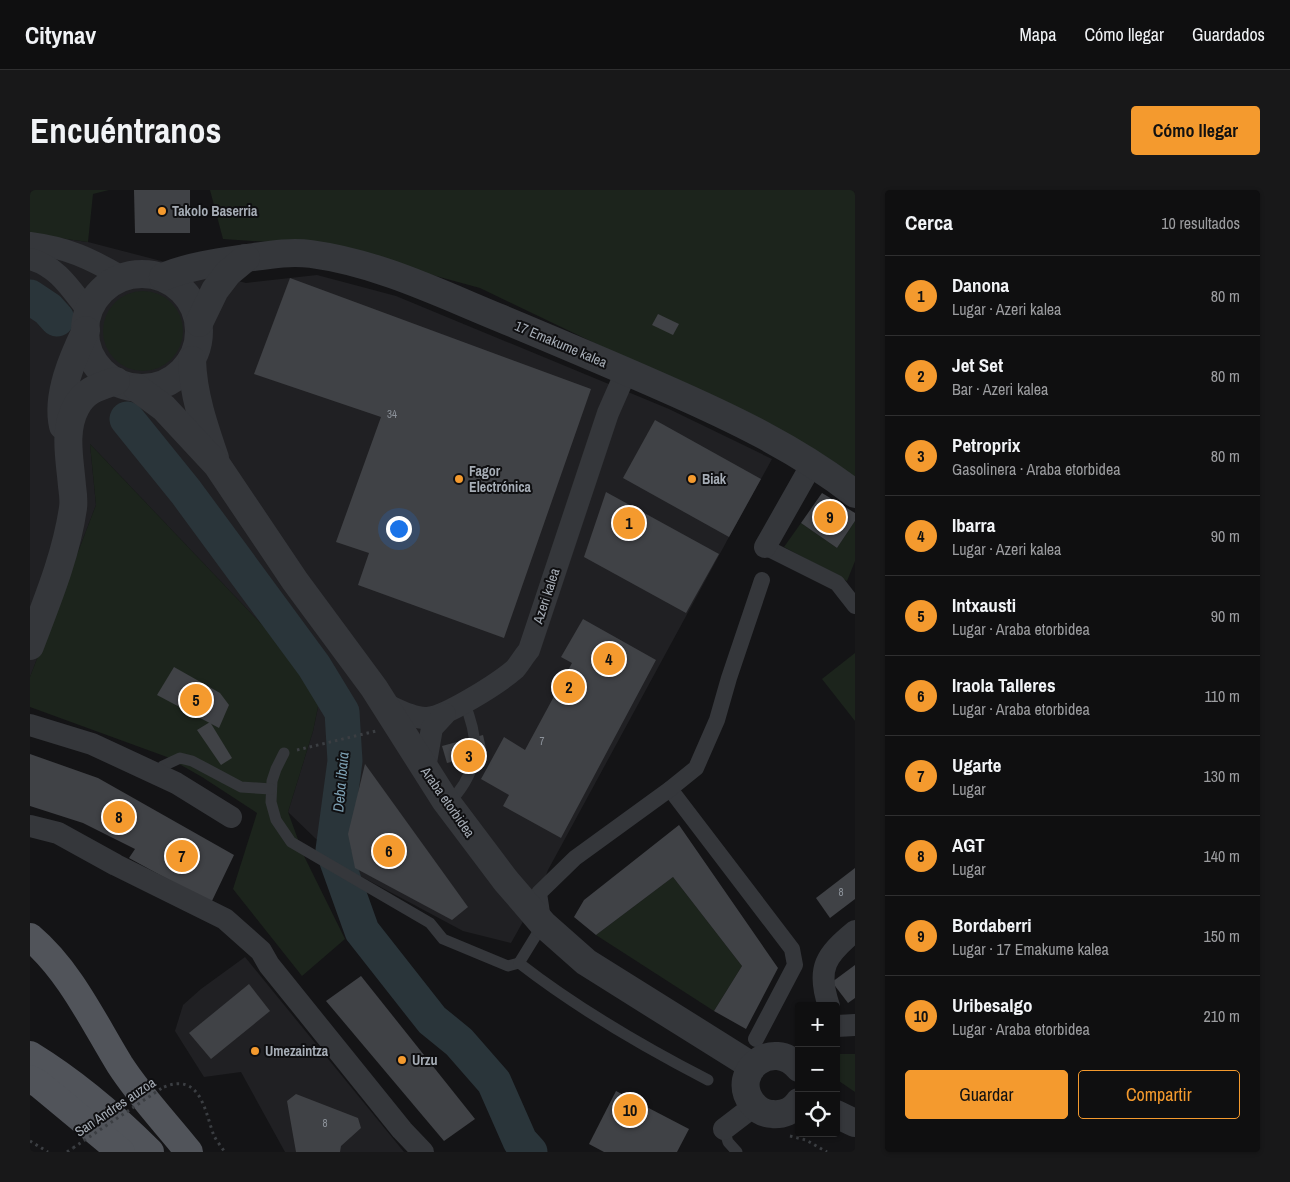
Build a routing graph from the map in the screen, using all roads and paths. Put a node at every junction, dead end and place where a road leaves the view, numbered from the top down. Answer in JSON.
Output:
{"nodes":[{"id":1,"x":30,"y":243,"type":"edge"},
{"id":2,"x":246,"y":258,"type":"junction"},
{"id":3,"x":30,"y":259,"type":"edge"},
{"id":4,"x":122,"y":277,"type":"junction"},
{"id":5,"x":163,"y":277,"type":"junction"},
{"id":6,"x":87,"y":321,"type":"junction"},
{"id":7,"x":199,"y":323,"type":"junction"},
{"id":8,"x":192,"y":360,"type":"junction"},
{"id":9,"x":624,"y":376,"type":"junction"},
{"id":10,"x":126,"y":384,"type":"junction"},
{"id":11,"x":68,"y":436,"type":"junction"},
{"id":12,"x":812,"y":464,"type":"junction"},
{"id":13,"x":217,"y":465,"type":"junction"},
{"id":14,"x":855,"y":494,"type":"edge"},
{"id":15,"x":764,"y":547,"type":"joint"},
{"id":16,"x":762,"y":580,"type":"dead end"},
{"id":17,"x":855,"y":606,"type":"edge"},
{"id":18,"x":30,"y":646,"type":"edge"},
{"id":19,"x":383,"y":703,"type":"junction"},
{"id":20,"x":454,"y":708,"type":"junction"},
{"id":21,"x":30,"y":725,"type":"edge"},
{"id":22,"x":362,"y":734,"type":"dead end"},
{"id":23,"x":284,"y":753,"type":"joint"},
{"id":24,"x":425,"y":768,"type":"junction"},
{"id":25,"x":155,"y":773,"type":"junction"},
{"id":26,"x":271,"y":789,"type":"junction"},
{"id":27,"x":670,"y":789,"type":"junction"},
{"id":28,"x":448,"y":804,"type":"junction"},
{"id":29,"x":231,"y":817,"type":"dead end"},
{"id":30,"x":30,"y":826,"type":"edge"},
{"id":31,"x":543,"y":924,"type":"junction"},
{"id":32,"x":855,"y":931,"type":"edge"},
{"id":33,"x":30,"y":937,"type":"edge"},
{"id":34,"x":519,"y":963,"type":"junction"},
{"id":35,"x":828,"y":1002,"type":"edge"},
{"id":36,"x":855,"y":1025,"type":"edge"},
{"id":37,"x":840,"y":1026,"type":"edge"},
{"id":38,"x":756,"y":1038,"type":"dead end"},
{"id":39,"x":30,"y":1055,"type":"edge"},
{"id":40,"x":794,"y":1060,"type":"edge"},
{"id":41,"x":752,"y":1066,"type":"junction"},
{"id":42,"x":30,"y":1079,"type":"edge"},
{"id":43,"x":708,"y":1080,"type":"dead end"},
{"id":44,"x":754,"y":1106,"type":"junction"},
{"id":45,"x":795,"y":1106,"type":"edge"},
{"id":46,"x":840,"y":1116,"type":"edge"},
{"id":47,"x":855,"y":1123,"type":"edge"},
{"id":48,"x":724,"y":1129,"type":"joint"},
{"id":49,"x":30,"y":1141,"type":"edge"},
{"id":50,"x":48,"y":1152,"type":"edge"},
{"id":51,"x":67,"y":1152,"type":"edge"},
{"id":52,"x":121,"y":1152,"type":"edge"},
{"id":53,"x":150,"y":1152,"type":"edge"},
{"id":54,"x":189,"y":1152,"type":"edge"},
{"id":55,"x":225,"y":1152,"type":"edge"},
{"id":56,"x":423,"y":1152,"type":"edge"},
{"id":57,"x":737,"y":1152,"type":"edge"}],
"edges":[{"from":1,"to":4,"type":"street"},
{"from":2,"to":5,"type":"street","name":"17 Emakume kalea"},
{"from":2,"to":7,"type":"street"},
{"from":2,"to":9,"type":"street","name":"17 Emakume kalea"},
{"from":3,"to":6,"type":"street"},
{"from":4,"to":5,"type":"street"},
{"from":4,"to":6,"type":"street"},
{"from":5,"to":7,"type":"street"},
{"from":6,"to":10,"type":"street"},
{"from":6,"to":11,"type":"street"},
{"from":7,"to":8,"type":"street"},
{"from":8,"to":10,"type":"street"},
{"from":8,"to":13,"type":"street","name":"Araba etorbidea"},
{"from":9,"to":12,"type":"street","name":"17 Emakume kalea"},
{"from":9,"to":20,"type":"street","name":"Azeri kalea"},
{"from":10,"to":11,"type":"street"},
{"from":10,"to":13,"type":"street","name":"Araba etorbidea"},
{"from":11,"to":18,"type":"street"},
{"from":12,"to":14,"type":"street","name":"17 Emakume kalea"},
{"from":12,"to":15,"type":"street"},
{"from":13,"to":19,"type":"street","name":"Araba etorbidea"},
{"from":15,"to":17,"type":"street"},
{"from":16,"to":27,"type":"street"},
{"from":19,"to":20,"type":"street","name":"Azeri kalea"},
{"from":19,"to":24,"type":"street","name":"Araba etorbidea"},
{"from":20,"to":24,"type":"street"},
{"from":20,"to":28,"type":"lane"},
{"from":21,"to":25,"type":"street"},
{"from":22,"to":23,"type":"path"},
{"from":23,"to":26,"type":"lane"},
{"from":24,"to":28,"type":"street","name":"Araba etorbidea"},
{"from":25,"to":26,"type":"lane"},
{"from":25,"to":29,"type":"street"},
{"from":26,"to":34,"type":"lane"},
{"from":27,"to":31,"type":"street"},
{"from":27,"to":38,"type":"street"},
{"from":28,"to":31,"type":"street","name":"Araba etorbidea"},
{"from":30,"to":56,"type":"street"},
{"from":31,"to":34,"type":"lane"},
{"from":31,"to":41,"type":"street","name":"Araba etorbidea"},
{"from":32,"to":35,"type":"street"},
{"from":33,"to":54,"type":"main road"},
{"from":34,"to":43,"type":"lane"},
{"from":36,"to":37,"type":"street"},
{"from":39,"to":53,"type":"main road"},
{"from":40,"to":41,"type":"street"},
{"from":41,"to":44,"type":"street"},
{"from":42,"to":52,"type":"main road"},
{"from":44,"to":45,"type":"street"},
{"from":44,"to":48,"type":"street"},
{"from":46,"to":47,"type":"street"},
{"from":48,"to":57,"type":"lane"},
{"from":49,"to":50,"type":"path"},
{"from":51,"to":55,"type":"path","name":"San Andres auzoa","bridge":true}]}
